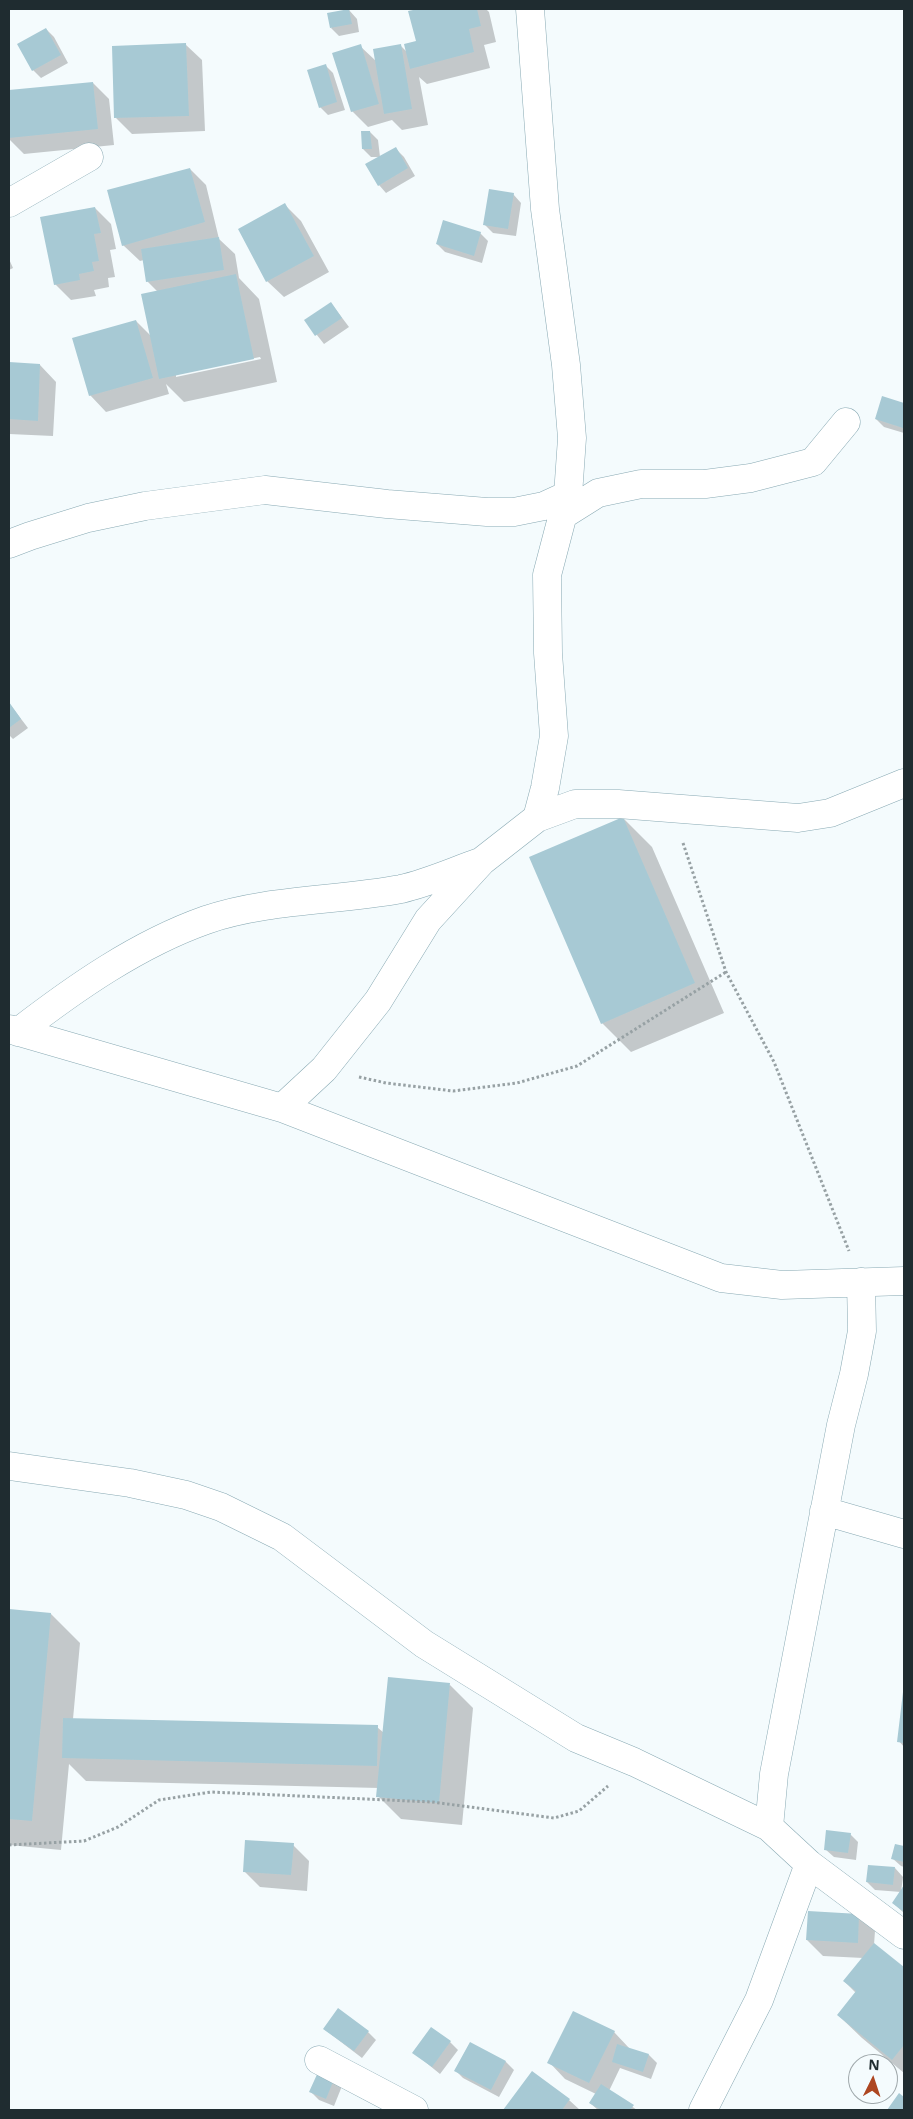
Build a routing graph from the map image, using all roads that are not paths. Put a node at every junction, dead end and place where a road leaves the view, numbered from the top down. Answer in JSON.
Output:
{"nodes":[{"id":1,"x":530,"y":9,"type":"edge"},
{"id":2,"x":89,"y":157,"type":"dead end"},
{"id":3,"x":9,"y":203,"type":"edge"},
{"id":4,"x":846,"y":422,"type":"dead end"},
{"id":5,"x":565,"y":505,"type":"junction"},
{"id":6,"x":9,"y":544,"type":"edge"},
{"id":7,"x":904,"y":783,"type":"edge"},
{"id":8,"x":537,"y":818,"type":"junction"},
{"id":9,"x":482,"y":861,"type":"junction"},
{"id":10,"x":13,"y":1031,"type":"edge"},
{"id":11,"x":282,"y":1108,"type":"junction"},
{"id":12,"x":904,"y":1281,"type":"edge"},
{"id":13,"x":861,"y":1282,"type":"junction"},
{"id":14,"x":9,"y":1466,"type":"edge"},
{"id":15,"x":824,"y":1511,"type":"junction"},
{"id":16,"x":904,"y":1534,"type":"edge"},
{"id":17,"x":769,"y":1827,"type":"junction"},
{"id":18,"x":809,"y":1864,"type":"junction"},
{"id":19,"x":904,"y":1935,"type":"edge"},
{"id":20,"x":320,"y":2060,"type":"dead end"},
{"id":21,"x":414,"y":2110,"type":"edge"},
{"id":22,"x":703,"y":2110,"type":"edge"}],
"edges":[{"from":1,"to":5,"type":"street"},
{"from":2,"to":3,"type":"street"},
{"from":4,"to":5,"type":"street"},
{"from":5,"to":6,"type":"street"},
{"from":5,"to":8,"type":"street"},
{"from":7,"to":8,"type":"street"},
{"from":8,"to":9,"type":"street"},
{"from":9,"to":10,"type":"street"},
{"from":9,"to":11,"type":"street"},
{"from":10,"to":11,"type":"street"},
{"from":11,"to":13,"type":"street"},
{"from":12,"to":13,"type":"street"},
{"from":13,"to":15,"type":"street"},
{"from":14,"to":17,"type":"street"},
{"from":15,"to":16,"type":"street"},
{"from":15,"to":17,"type":"street"},
{"from":17,"to":18,"type":"street"},
{"from":18,"to":19,"type":"street"},
{"from":18,"to":22,"type":"street"},
{"from":20,"to":21,"type":"street"}]}
